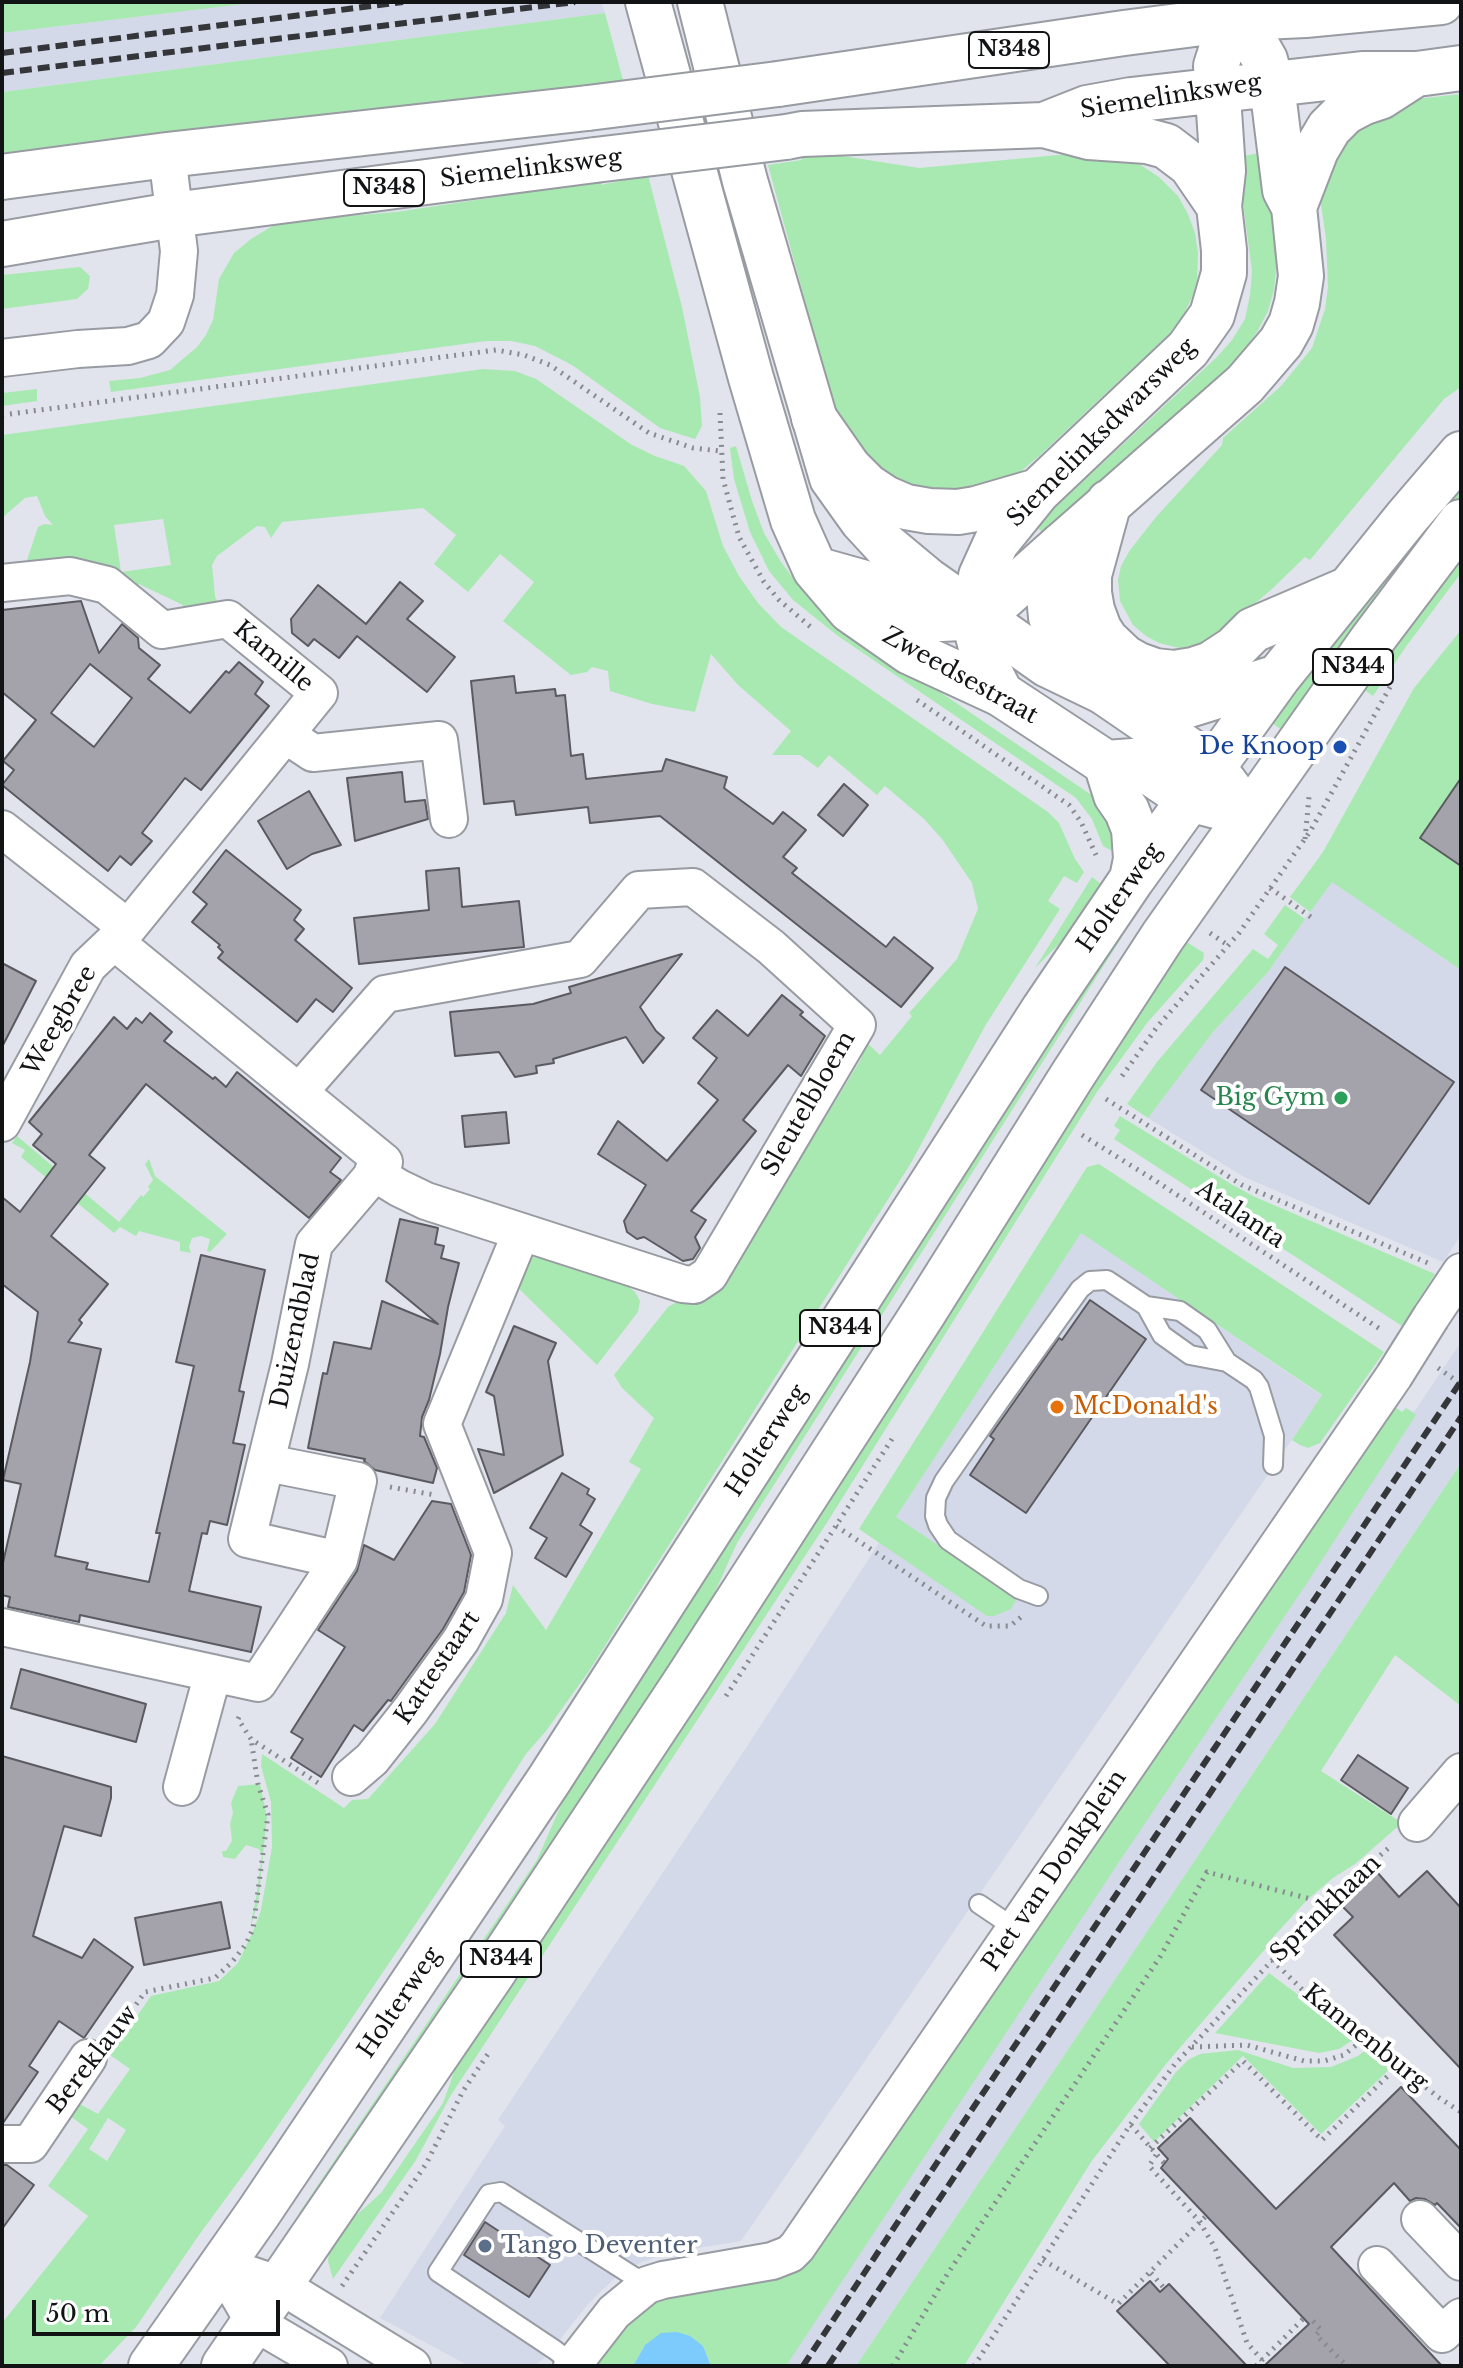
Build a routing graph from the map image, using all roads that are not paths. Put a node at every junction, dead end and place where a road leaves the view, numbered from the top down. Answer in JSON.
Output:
{"nodes":[{"id":1,"x":648,"y":2,"type":"edge"},
{"id":2,"x":700,"y":2,"type":"edge"},
{"id":3,"x":1441,"y":2,"type":"edge"},
{"id":4,"x":1241,"y":18,"type":"junction"},
{"id":5,"x":1461,"y":68,"type":"edge"},
{"id":6,"x":1417,"y":74,"type":"junction"},
{"id":7,"x":1272,"y":85,"type":"junction"},
{"id":8,"x":1217,"y":90,"type":"junction"},
{"id":9,"x":1044,"y":125,"type":"junction"},
{"id":10,"x":167,"y":155,"type":"junction"},
{"id":11,"x":2,"y":177,"type":"edge"},
{"id":12,"x":1219,"y":206,"type":"junction"},
{"id":13,"x":1294,"y":207,"type":"junction"},
{"id":14,"x":173,"y":215,"type":"junction"},
{"id":15,"x":2,"y":244,"type":"edge"},
{"id":16,"x":2,"y":358,"type":"edge"},
{"id":17,"x":814,"y":418,"type":"junction"},
{"id":18,"x":1461,"y":454,"type":"edge"},
{"id":19,"x":1038,"y":491,"type":"junction"},
{"id":20,"x":1109,"y":502,"type":"junction"},
{"id":21,"x":1461,"y":522,"type":"edge"},
{"id":22,"x":1062,"y":545,"type":"junction"},
{"id":23,"x":815,"y":569,"type":"junction"},
{"id":24,"x":2,"y":583,"type":"edge"},
{"id":25,"x":1348,"y":590,"type":"junction"},
{"id":26,"x":976,"y":614,"type":"junction"},
{"id":27,"x":1278,"y":677,"type":"junction"},
{"id":28,"x":1001,"y":694,"type":"junction"},
{"id":29,"x":1116,"y":700,"type":"junction"},
{"id":30,"x":286,"y":735,"type":"junction"},
{"id":31,"x":1106,"y":763,"type":"junction"},
{"id":32,"x":1200,"y":782,"type":"junction"},
{"id":33,"x":1249,"y":814,"type":"junction"},
{"id":34,"x":449,"y":819,"type":"dead end"},
{"id":35,"x":2,"y":829,"type":"edge"},
{"id":36,"x":1132,"y":879,"type":"junction"},
{"id":37,"x":121,"y":935,"type":"junction"},
{"id":38,"x":299,"y":1092,"type":"junction"},
{"id":39,"x":2,"y":1123,"type":"edge"},
{"id":40,"x":373,"y":1172,"type":"junction"},
{"id":41,"x":521,"y":1233,"type":"junction"},
{"id":42,"x":1459,"y":1275,"type":"edge"},
{"id":43,"x":1146,"y":1306,"type":"junction"},
{"id":44,"x":1227,"y":1362,"type":"junction"},
{"id":45,"x":267,"y":1463,"type":"junction"},
{"id":46,"x":1273,"y":1465,"type":"dead end"},
{"id":47,"x":339,"y":1560,"type":"junction"},
{"id":48,"x":1038,"y":1596,"type":"road end"},
{"id":49,"x":2,"y":1627,"type":"edge"},
{"id":50,"x":213,"y":1673,"type":"junction"},
{"id":51,"x":1461,"y":1772,"type":"edge"},
{"id":52,"x":351,"y":1777,"type":"road end"},
{"id":53,"x":182,"y":1787,"type":"dead end"},
{"id":54,"x":1417,"y":1823,"type":"road end"},
{"id":55,"x":979,"y":1904,"type":"dead end"},
{"id":56,"x":1016,"y":1929,"type":"junction"},
{"id":57,"x":88,"y":2058,"type":"road end"},
{"id":58,"x":2,"y":2144,"type":"edge"},
{"id":59,"x":1420,"y":2219,"type":"dead end"},
{"id":60,"x":1461,"y":2262,"type":"edge"},
{"id":61,"x":221,"y":2265,"type":"junction"},
{"id":62,"x":1377,"y":2265,"type":"dead end"},
{"id":63,"x":280,"y":2285,"type":"junction"},
{"id":64,"x":647,"y":2285,"type":"junction"},
{"id":65,"x":1461,"y":2317,"type":"edge"},
{"id":66,"x":254,"y":2322,"type":"junction"},
{"id":67,"x":572,"y":2365,"type":"edge"},
{"id":68,"x":151,"y":2366,"type":"edge"},
{"id":69,"x":224,"y":2366,"type":"edge"},
{"id":70,"x":329,"y":2366,"type":"edge"},
{"id":71,"x":412,"y":2366,"type":"edge"}],
"edges":[{"from":1,"to":23,"type":"main road","name":"Zweedsestraat"},
{"from":2,"to":17,"type":"main road","name":"Zweedsestraat"},
{"from":3,"to":4,"type":"main road","number":"N348"},
{"from":4,"to":7,"type":"main road","name":"Siemelinksweg"},
{"from":4,"to":8,"type":"main road","name":"Siemelinksdwarsweg"},
{"from":4,"to":10,"type":"main road","number":"N348","bridge":true},
{"from":5,"to":6,"type":"main road","number":"N348"},
{"from":6,"to":7,"type":"main road","number":"N348"},
{"from":6,"to":13,"type":"main road"},
{"from":7,"to":8,"type":"main road","name":"Siemelinksweg","number":"N348"},
{"from":7,"to":13,"type":"main road","name":"Siemelinksdwarsweg"},
{"from":8,"to":9,"type":"main road","name":"Siemelinksweg","number":"N348"},
{"from":8,"to":12,"type":"main road","name":"Siemelinksdwarsweg"},
{"from":9,"to":12,"type":"main road"},
{"from":9,"to":14,"type":"main road","name":"Siemelinksweg","number":"N348","bridge":true},
{"from":10,"to":11,"type":"main road","number":"N348"},
{"from":10,"to":14,"type":"street"},
{"from":12,"to":19,"type":"main road","name":"Siemelinksdwarsweg"},
{"from":13,"to":20,"type":"main road","name":"Siemelinksdwarsweg"},
{"from":14,"to":15,"type":"main road","name":"Siemelinksweg","number":"N348"},
{"from":14,"to":16,"type":"street"},
{"from":17,"to":19,"type":"main road"},
{"from":17,"to":26,"type":"main road","name":"Zweedsestraat"},
{"from":18,"to":25,"type":"main road","name":"Holterweg","number":"N344"},
{"from":19,"to":26,"type":"main road","name":"Siemelinksdwarsweg"},
{"from":20,"to":22,"type":"main road","name":"Siemelinksdwarsweg"},
{"from":20,"to":25,"type":"main road"},
{"from":21,"to":33,"type":"main road","number":"N344"},
{"from":22,"to":26,"type":"main road","name":"Siemelinksdwarsweg"},
{"from":22,"to":29,"type":"main road","name":"Zweedsestraat"},
{"from":23,"to":26,"type":"main road","name":"Zweedsestraat"},
{"from":23,"to":28,"type":"main road","name":"Zweedsestraat"},
{"from":24,"to":30,"type":"street","name":"Kamille"},
{"from":25,"to":27,"type":"main road","name":"Holterweg","number":"N344"},
{"from":26,"to":28,"type":"main road","name":"Siemelinksdwarsweg"},
{"from":26,"to":29,"type":"main road","name":"Zweedsestraat"},
{"from":27,"to":29,"type":"main road"},
{"from":27,"to":32,"type":"main road","name":"Holterweg","number":"N344"},
{"from":28,"to":31,"type":"main road","name":"Zweedsestraat"},
{"from":29,"to":32,"type":"main road","name":"Zweedsestraat"},
{"from":30,"to":34,"type":"street"},
{"from":30,"to":37,"type":"street","name":"Kamille"},
{"from":31,"to":32,"type":"main road","name":"Zweedsestraat"},
{"from":31,"to":36,"type":"main road"},
{"from":32,"to":33,"type":"main road","name":"Zweedsestraat"},
{"from":32,"to":36,"type":"main road","name":"Holterweg","number":"N344"},
{"from":33,"to":63,"type":"main road","number":"N344"},
{"from":35,"to":37,"type":"street"},
{"from":36,"to":61,"type":"main road","name":"Holterweg","number":"N344"},
{"from":37,"to":38,"type":"street"},
{"from":37,"to":39,"type":"street","name":"Weegbree"},
{"from":38,"to":40,"type":"street"},
{"from":38,"to":41,"type":"street","name":"Sleutelbloem"},
{"from":40,"to":41,"type":"street","name":"Sleutelbloem"},
{"from":40,"to":45,"type":"street","name":"Duizendblad"},
{"from":41,"to":52,"type":"street","name":"Kattestaart"},
{"from":42,"to":56,"type":"street","name":"Piet van Donkplein","bridge":true},
{"from":43,"to":44,"type":"lane"},
{"from":43,"to":44,"type":"lane"},
{"from":43,"to":48,"type":"lane"},
{"from":44,"to":46,"type":"lane"},
{"from":45,"to":47,"type":"street","name":"Duizendblad"},
{"from":45,"to":47,"type":"street"},
{"from":47,"to":50,"type":"street"},
{"from":49,"to":50,"type":"street"},
{"from":50,"to":53,"type":"street"},
{"from":51,"to":54,"type":"street"},
{"from":55,"to":56,"type":"lane"},
{"from":56,"to":64,"type":"street","name":"Piet van Donkplein"},
{"from":57,"to":58,"type":"street","name":"Bereklauw"},
{"from":59,"to":60,"type":"street"},
{"from":61,"to":63,"type":"street"},
{"from":61,"to":66,"type":"street"},
{"from":61,"to":68,"type":"main road","name":"Holterweg","number":"N344"},
{"from":62,"to":65,"type":"street"},
{"from":63,"to":66,"type":"main road","number":"N344"},
{"from":63,"to":71,"type":"street"},
{"from":64,"to":67,"type":"street","name":"Piet van Donkplein"},
{"from":64,"to":67,"type":"lane"},
{"from":66,"to":69,"type":"main road","number":"N344"},
{"from":66,"to":70,"type":"street"}]}
